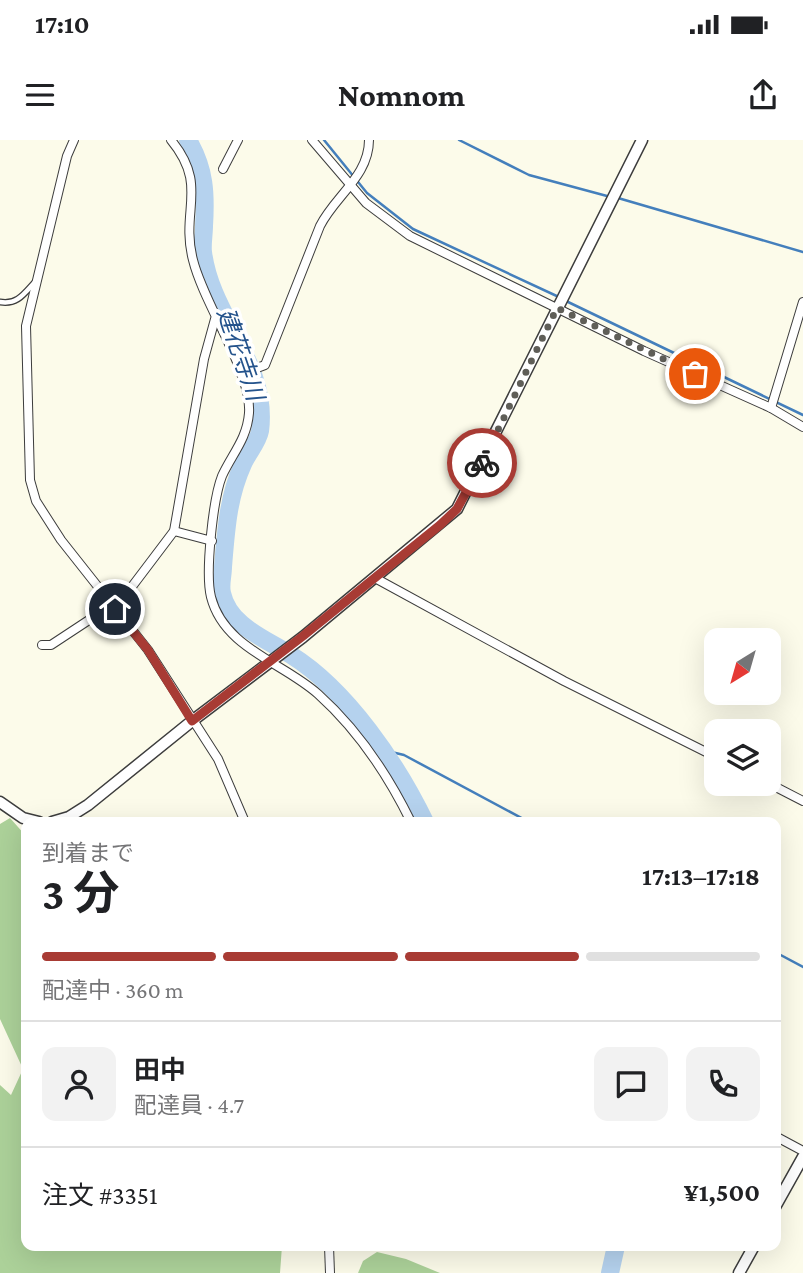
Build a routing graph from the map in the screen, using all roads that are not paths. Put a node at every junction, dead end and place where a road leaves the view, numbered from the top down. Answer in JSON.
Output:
{"nodes":[{"id":1,"x":74,"y":140,"type":"edge"},
{"id":2,"x":171,"y":140,"type":"edge"},
{"id":3,"x":239,"y":140,"type":"edge"},
{"id":4,"x":312,"y":140,"type":"edge"},
{"id":5,"x":369,"y":140,"type":"edge"},
{"id":6,"x":642,"y":140,"type":"edge"},
{"id":7,"x":223,"y":169,"type":"dead end"},
{"id":8,"x":349,"y":184,"type":"junction"},
{"id":9,"x":35,"y":282,"type":"junction"},
{"id":10,"x":0,"y":302,"type":"edge"},
{"id":11,"x":803,"y":302,"type":"edge"},
{"id":12,"x":557,"y":308,"type":"junction"},
{"id":13,"x":215,"y":319,"type":"junction"},
{"id":14,"x":241,"y":374,"type":"junction"},
{"id":15,"x":771,"y":408,"type":"junction"},
{"id":16,"x":803,"y":427,"type":"edge"},
{"id":17,"x":174,"y":531,"type":"junction"},
{"id":18,"x":212,"y":541,"type":"junction"},
{"id":19,"x":375,"y":578,"type":"junction"},
{"id":20,"x":115,"y":609,"type":"junction"},
{"id":21,"x":42,"y":645,"type":"dead end"},
{"id":22,"x":272,"y":659,"type":"junction"},
{"id":23,"x":192,"y":721,"type":"junction"},
{"id":24,"x":704,"y":751,"type":"edge"},
{"id":25,"x":781,"y":790,"type":"edge"},
{"id":26,"x":803,"y":801,"type":"edge"},
{"id":27,"x":0,"y":802,"type":"edge"},
{"id":28,"x":22,"y":817,"type":"edge"},
{"id":29,"x":74,"y":817,"type":"edge"},
{"id":30,"x":243,"y":817,"type":"edge"},
{"id":31,"x":408,"y":817,"type":"edge"},
{"id":32,"x":781,"y":1140,"type":"edge"},
{"id":33,"x":803,"y":1154,"type":"edge"},
{"id":34,"x":781,"y":1196,"type":"edge"},
{"id":35,"x":329,"y":1251,"type":"edge"},
{"id":36,"x":751,"y":1251,"type":"edge"},
{"id":37,"x":330,"y":1273,"type":"edge"},
{"id":38,"x":739,"y":1273,"type":"edge"}],
"edges":[{"from":1,"to":9,"type":"street"},
{"from":2,"to":13,"type":"street"},
{"from":3,"to":7,"type":"street"},
{"from":4,"to":8,"type":"street"},
{"from":5,"to":8,"type":"street"},
{"from":6,"to":12,"type":"street"},
{"from":8,"to":12,"type":"street"},
{"from":8,"to":14,"type":"street"},
{"from":9,"to":10,"type":"lane"},
{"from":9,"to":20,"type":"street"},
{"from":11,"to":15,"type":"street"},
{"from":12,"to":15,"type":"street"},
{"from":12,"to":19,"type":"street"},
{"from":13,"to":14,"type":"street"},
{"from":13,"to":17,"type":"street"},
{"from":14,"to":18,"type":"street"},
{"from":15,"to":16,"type":"street"},
{"from":17,"to":18,"type":"street"},
{"from":17,"to":20,"type":"street"},
{"from":18,"to":22,"type":"street"},
{"from":19,"to":22,"type":"street"},
{"from":19,"to":24,"type":"street"},
{"from":20,"to":21,"type":"street"},
{"from":20,"to":23,"type":"street"},
{"from":22,"to":23,"type":"street"},
{"from":22,"to":31,"type":"street"},
{"from":23,"to":29,"type":"street"},
{"from":23,"to":30,"type":"street"},
{"from":25,"to":26,"type":"street"},
{"from":27,"to":28,"type":"street"},
{"from":32,"to":33,"type":"street"},
{"from":33,"to":34,"type":"street"},
{"from":35,"to":37,"type":"street"},
{"from":36,"to":38,"type":"street"}]}
